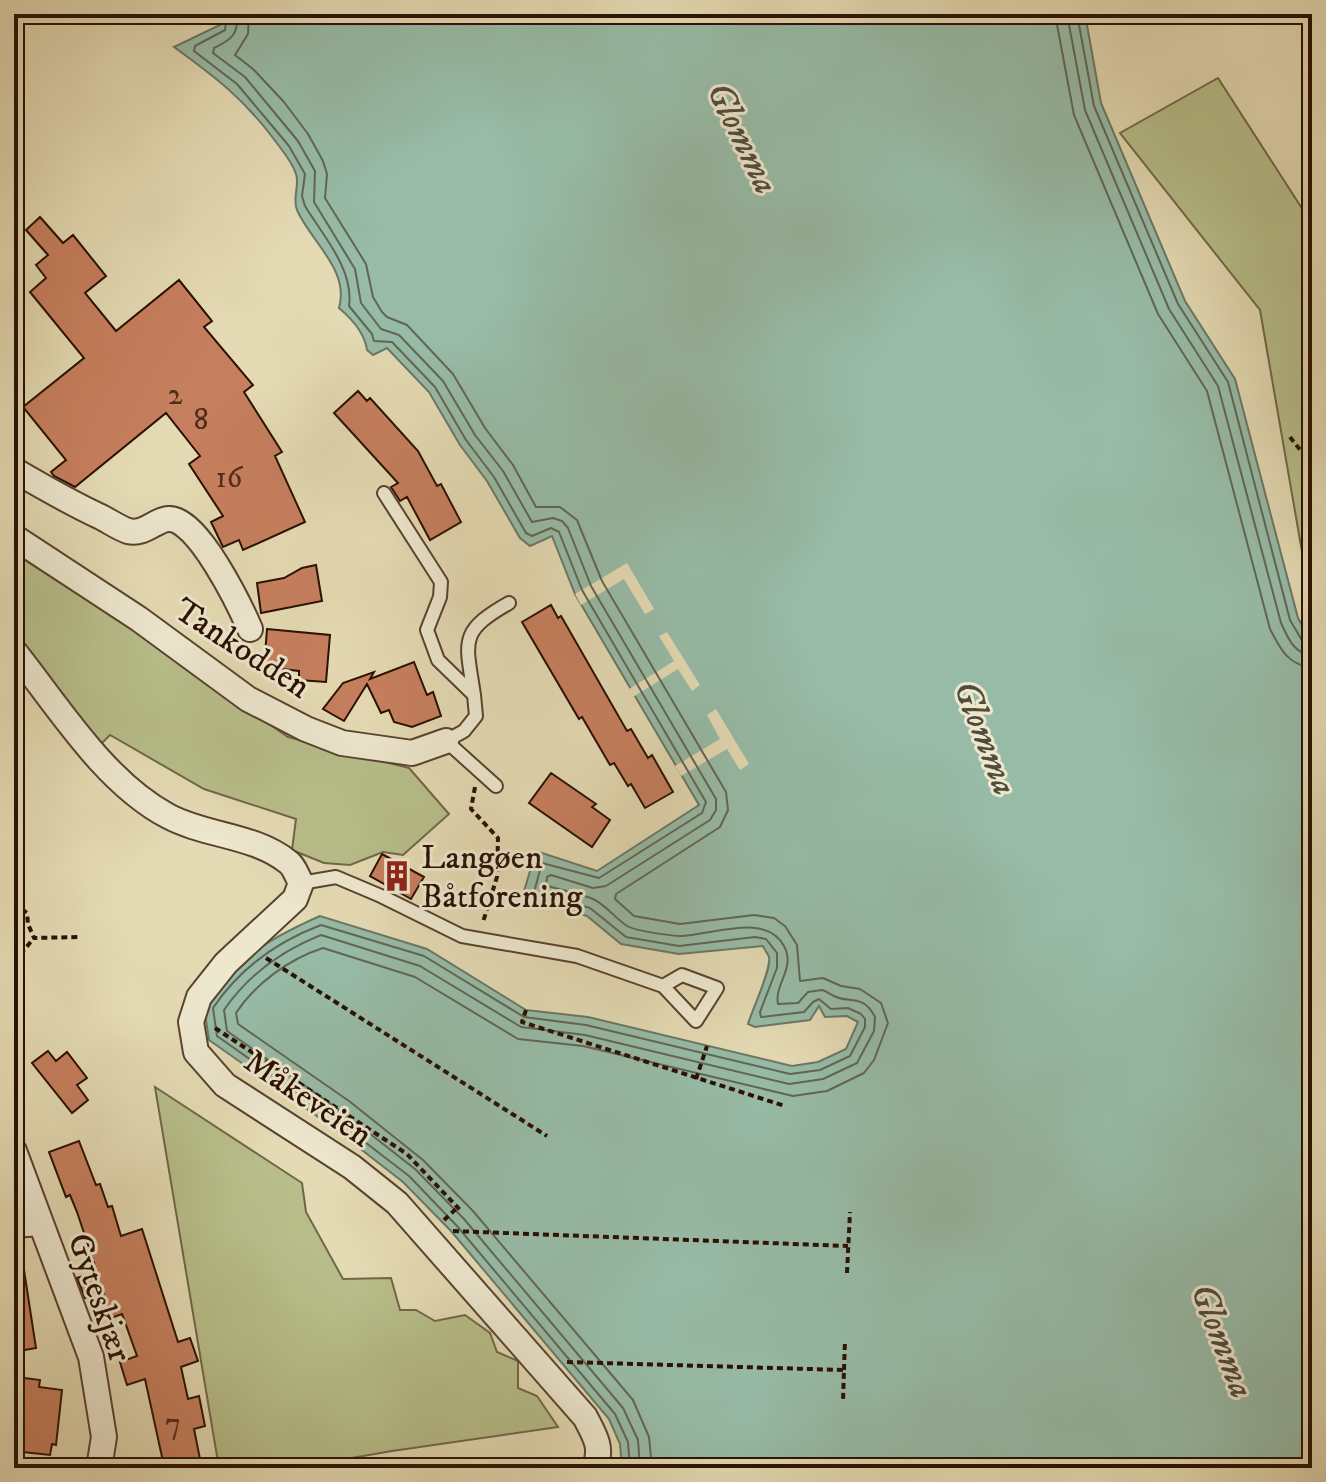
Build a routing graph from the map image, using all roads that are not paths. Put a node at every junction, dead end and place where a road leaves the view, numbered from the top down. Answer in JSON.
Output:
{"nodes":[{"id":1,"x":14,"y":470,"type":"edge"},
{"id":2,"x":384,"y":493,"type":"dead end"},
{"id":3,"x":14,"y":537,"type":"edge"},
{"id":4,"x":509,"y":603,"type":"dead end"},
{"id":5,"x":250,"y":629,"type":"dead end"},
{"id":6,"x":14,"y":651,"type":"edge"},
{"id":7,"x":474,"y":695,"type":"junction"},
{"id":8,"x":446,"y":741,"type":"junction"},
{"id":9,"x":496,"y":786,"type":"dead end"},
{"id":10,"x":301,"y":883,"type":"junction"},
{"id":11,"x":663,"y":986,"type":"dead end"},
{"id":12,"x":14,"y":1151,"type":"edge"},
{"id":13,"x":40,"y":1223,"type":"junction"},
{"id":14,"x":14,"y":1225,"type":"edge"},
{"id":15,"x":99,"y":1468,"type":"edge"},
{"id":16,"x":594,"y":1468,"type":"edge"}],
"edges":[{"from":1,"to":5,"type":"street"},
{"from":2,"to":7,"type":"lane"},
{"from":3,"to":8,"type":"street","name":"Tankodden"},
{"from":4,"to":7,"type":"lane"},
{"from":6,"to":10,"type":"street"},
{"from":7,"to":8,"type":"lane","name":"Tankodden"},
{"from":8,"to":9,"type":"lane"},
{"from":10,"to":11,"type":"lane"},
{"from":10,"to":16,"type":"street","name":"Måkeveien"},
{"from":12,"to":13,"type":"street","name":"Gyteskjær"},
{"from":13,"to":14,"type":"street"},
{"from":13,"to":15,"type":"street","name":"Gyteskjær"}]}
